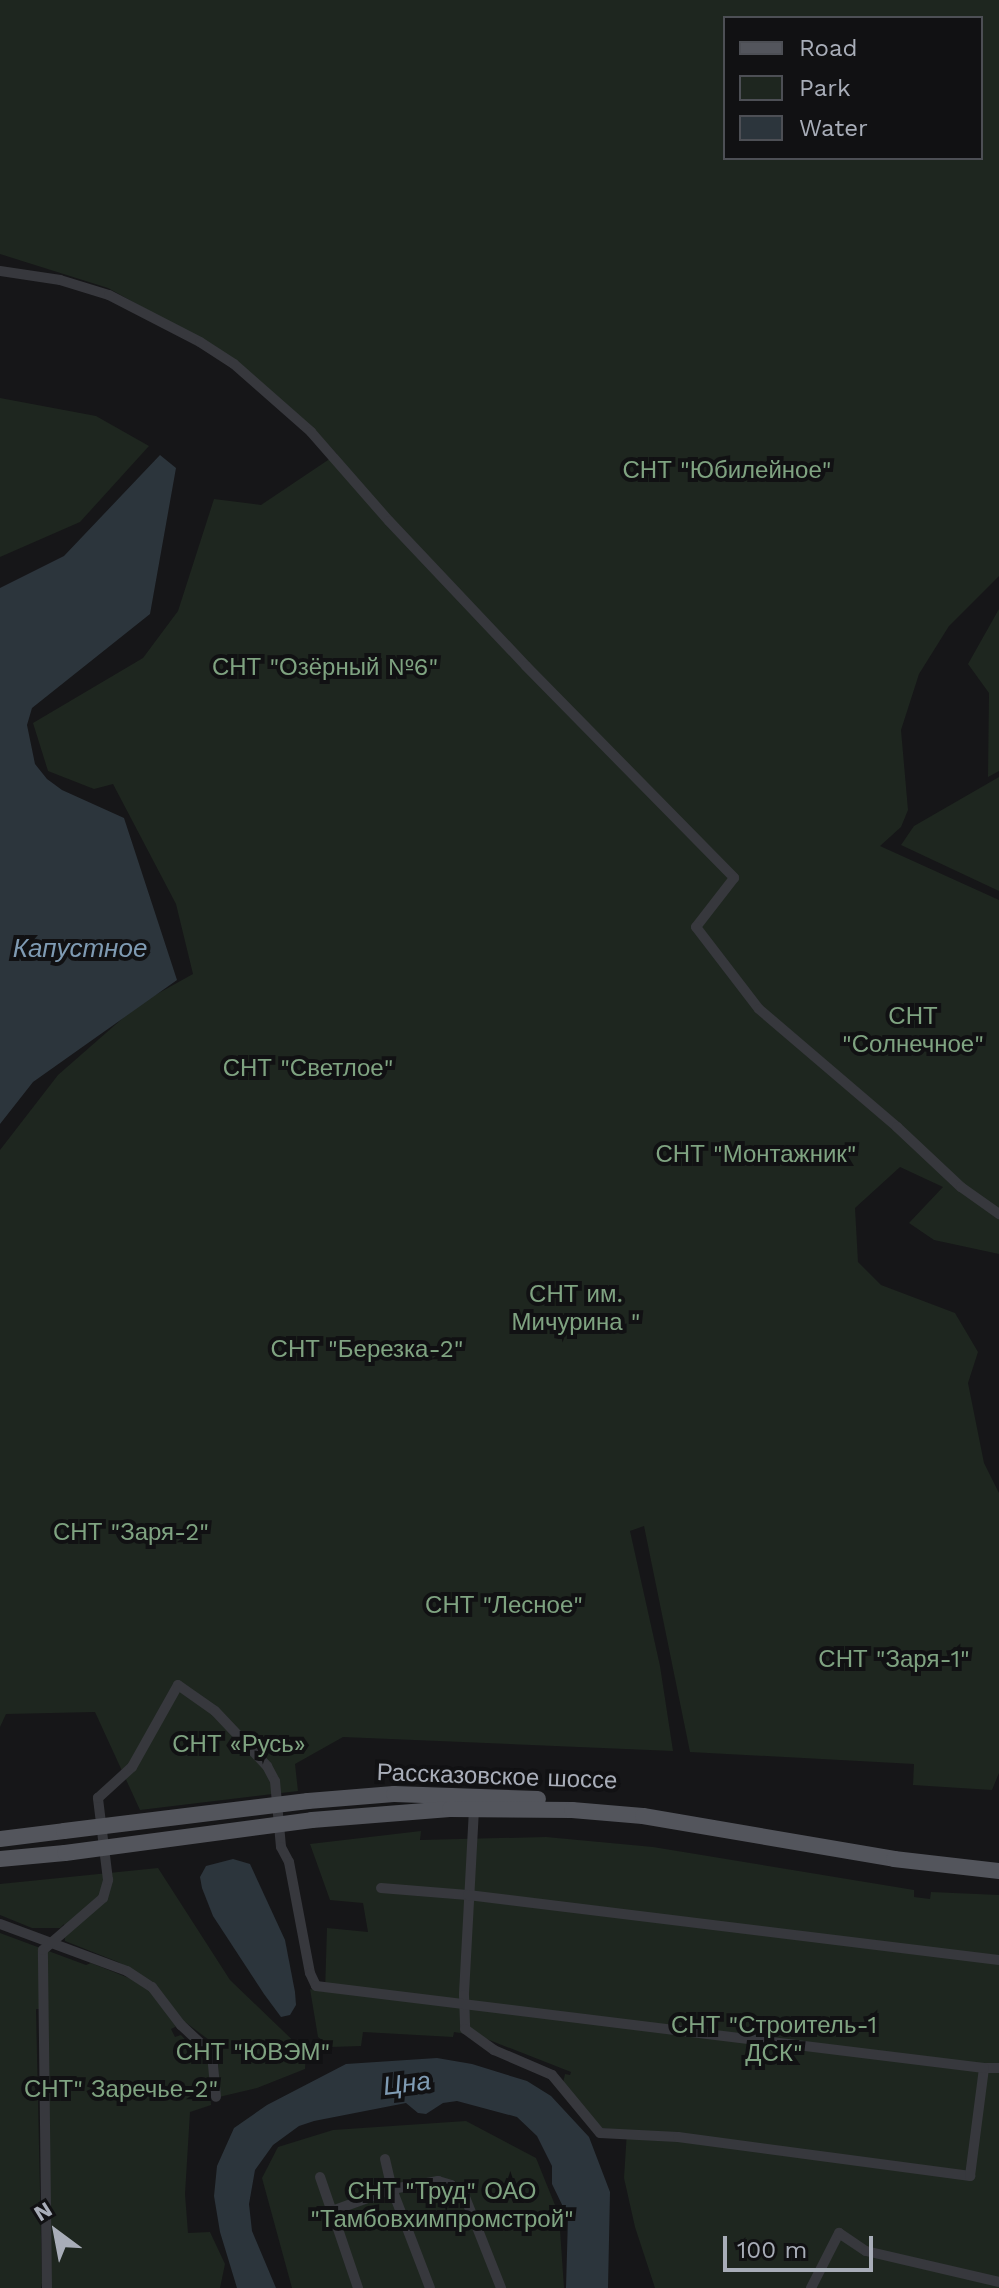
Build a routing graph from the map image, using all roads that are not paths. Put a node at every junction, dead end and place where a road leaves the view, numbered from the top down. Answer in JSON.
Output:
{"nodes":[{"id":1,"x":0,"y":271,"type":"edge"},
{"id":2,"x":999,"y":1214,"type":"edge"},
{"id":3,"x":474,"y":1809,"type":"junction"},
{"id":4,"x":0,"y":1839,"type":"edge"},
{"id":5,"x":0,"y":1859,"type":"edge"},
{"id":6,"x":894,"y":1859,"type":"junction"},
{"id":7,"x":999,"y":1871,"type":"edge"},
{"id":8,"x":381,"y":1888,"type":"dead end"},
{"id":9,"x":468,"y":1895,"type":"junction"},
{"id":10,"x":0,"y":1924,"type":"edge"},
{"id":11,"x":52,"y":1943,"type":"junction"},
{"id":12,"x":999,"y":1960,"type":"edge"},
{"id":13,"x":464,"y":2006,"type":"junction"},
{"id":14,"x":984,"y":2068,"type":"junction"},
{"id":15,"x":999,"y":2068,"type":"edge"},
{"id":16,"x":216,"y":2097,"type":"dead end"},
{"id":17,"x":385,"y":2159,"type":"dead end"},
{"id":18,"x":320,"y":2177,"type":"dead end"},
{"id":19,"x":392,"y":2189,"type":"junction"},
{"id":20,"x":332,"y":2211,"type":"junction"},
{"id":21,"x":999,"y":2282,"type":"edge"},
{"id":22,"x":47,"y":2288,"type":"edge"},
{"id":23,"x":358,"y":2288,"type":"edge"},
{"id":24,"x":430,"y":2288,"type":"edge"},
{"id":25,"x":501,"y":2288,"type":"edge"},
{"id":26,"x":811,"y":2288,"type":"edge"}],
"edges":[{"from":1,"to":2,"type":"street"},
{"from":3,"to":5,"type":"main road","name":"Рассказовское шоссе","bridge":true},
{"from":3,"to":6,"type":"main road","name":"Рассказовское шоссе"},
{"from":3,"to":9,"type":"street"},
{"from":4,"to":6,"type":"main road","name":"Рассказовское шоссе","bridge":true},
{"from":6,"to":7,"type":"main road","name":"Рассказовское шоссе"},
{"from":8,"to":9,"type":"street"},
{"from":9,"to":12,"type":"street"},
{"from":9,"to":13,"type":"street"},
{"from":10,"to":11,"type":"street"},
{"from":11,"to":13,"type":"street"},
{"from":11,"to":16,"type":"street"},
{"from":11,"to":22,"type":"street"},
{"from":13,"to":14,"type":"street"},
{"from":13,"to":14,"type":"street"},
{"from":14,"to":15,"type":"street"},
{"from":17,"to":19,"type":"street"},
{"from":18,"to":20,"type":"street"},
{"from":19,"to":20,"type":"street"},
{"from":19,"to":24,"type":"street"},
{"from":19,"to":25,"type":"street"},
{"from":20,"to":23,"type":"street"},
{"from":21,"to":26,"type":"street"}]}
